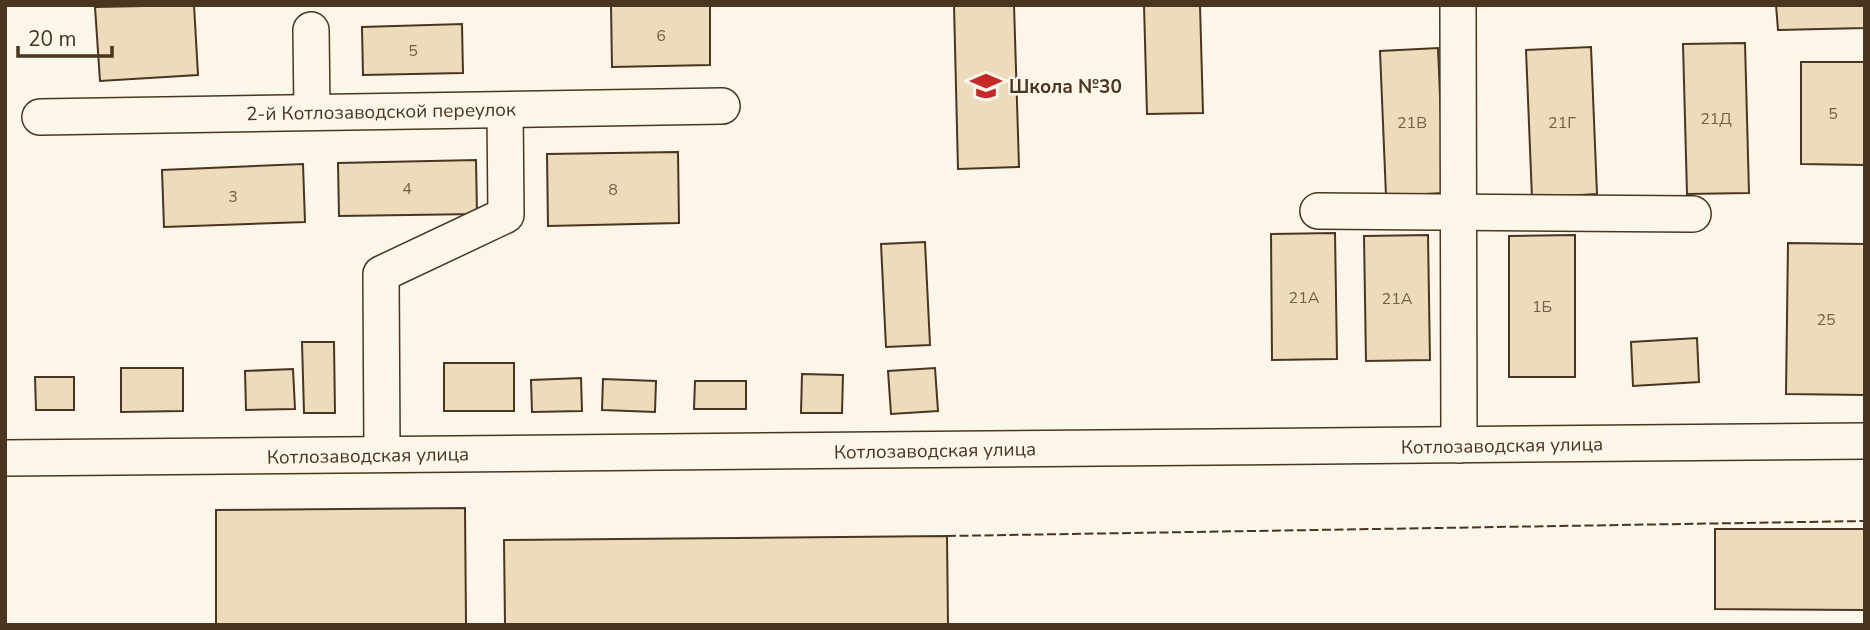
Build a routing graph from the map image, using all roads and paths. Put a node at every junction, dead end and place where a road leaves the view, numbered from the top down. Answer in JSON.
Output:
{"nodes":[{"id":1,"x":1458,"y":5,"type":"edge"},
{"id":2,"x":311,"y":30,"type":"dead end"},
{"id":3,"x":722,"y":106,"type":"dead end"},
{"id":4,"x":505,"y":110,"type":"junction"},
{"id":5,"x":312,"y":112,"type":"junction"},
{"id":6,"x":40,"y":117,"type":"dead end"},
{"id":7,"x":1318,"y":211,"type":"dead end"},
{"id":8,"x":1458,"y":212,"type":"junction"},
{"id":9,"x":1693,"y":214,"type":"dead end"},
{"id":10,"x":1865,"y":441,"type":"edge"},
{"id":11,"x":1459,"y":445,"type":"junction"},
{"id":12,"x":382,"y":454,"type":"junction"},
{"id":13,"x":5,"y":458,"type":"edge"}],
"edges":[{"from":1,"to":8,"type":"street"},
{"from":2,"to":5,"type":"street"},
{"from":3,"to":4,"type":"street","name":"2-й Котлозаводской переулок"},
{"from":4,"to":5,"type":"street","name":"2-й Котлозаводской переулок"},
{"from":4,"to":12,"type":"street"},
{"from":5,"to":6,"type":"street","name":"2-й Котлозаводской переулок"},
{"from":7,"to":8,"type":"street"},
{"from":8,"to":9,"type":"street"},
{"from":8,"to":11,"type":"street"},
{"from":10,"to":11,"type":"street","name":"Котлозаводская улица"},
{"from":11,"to":12,"type":"street","name":"Котлозаводская улица"},
{"from":12,"to":13,"type":"street","name":"Котлозаводская улица"}]}
